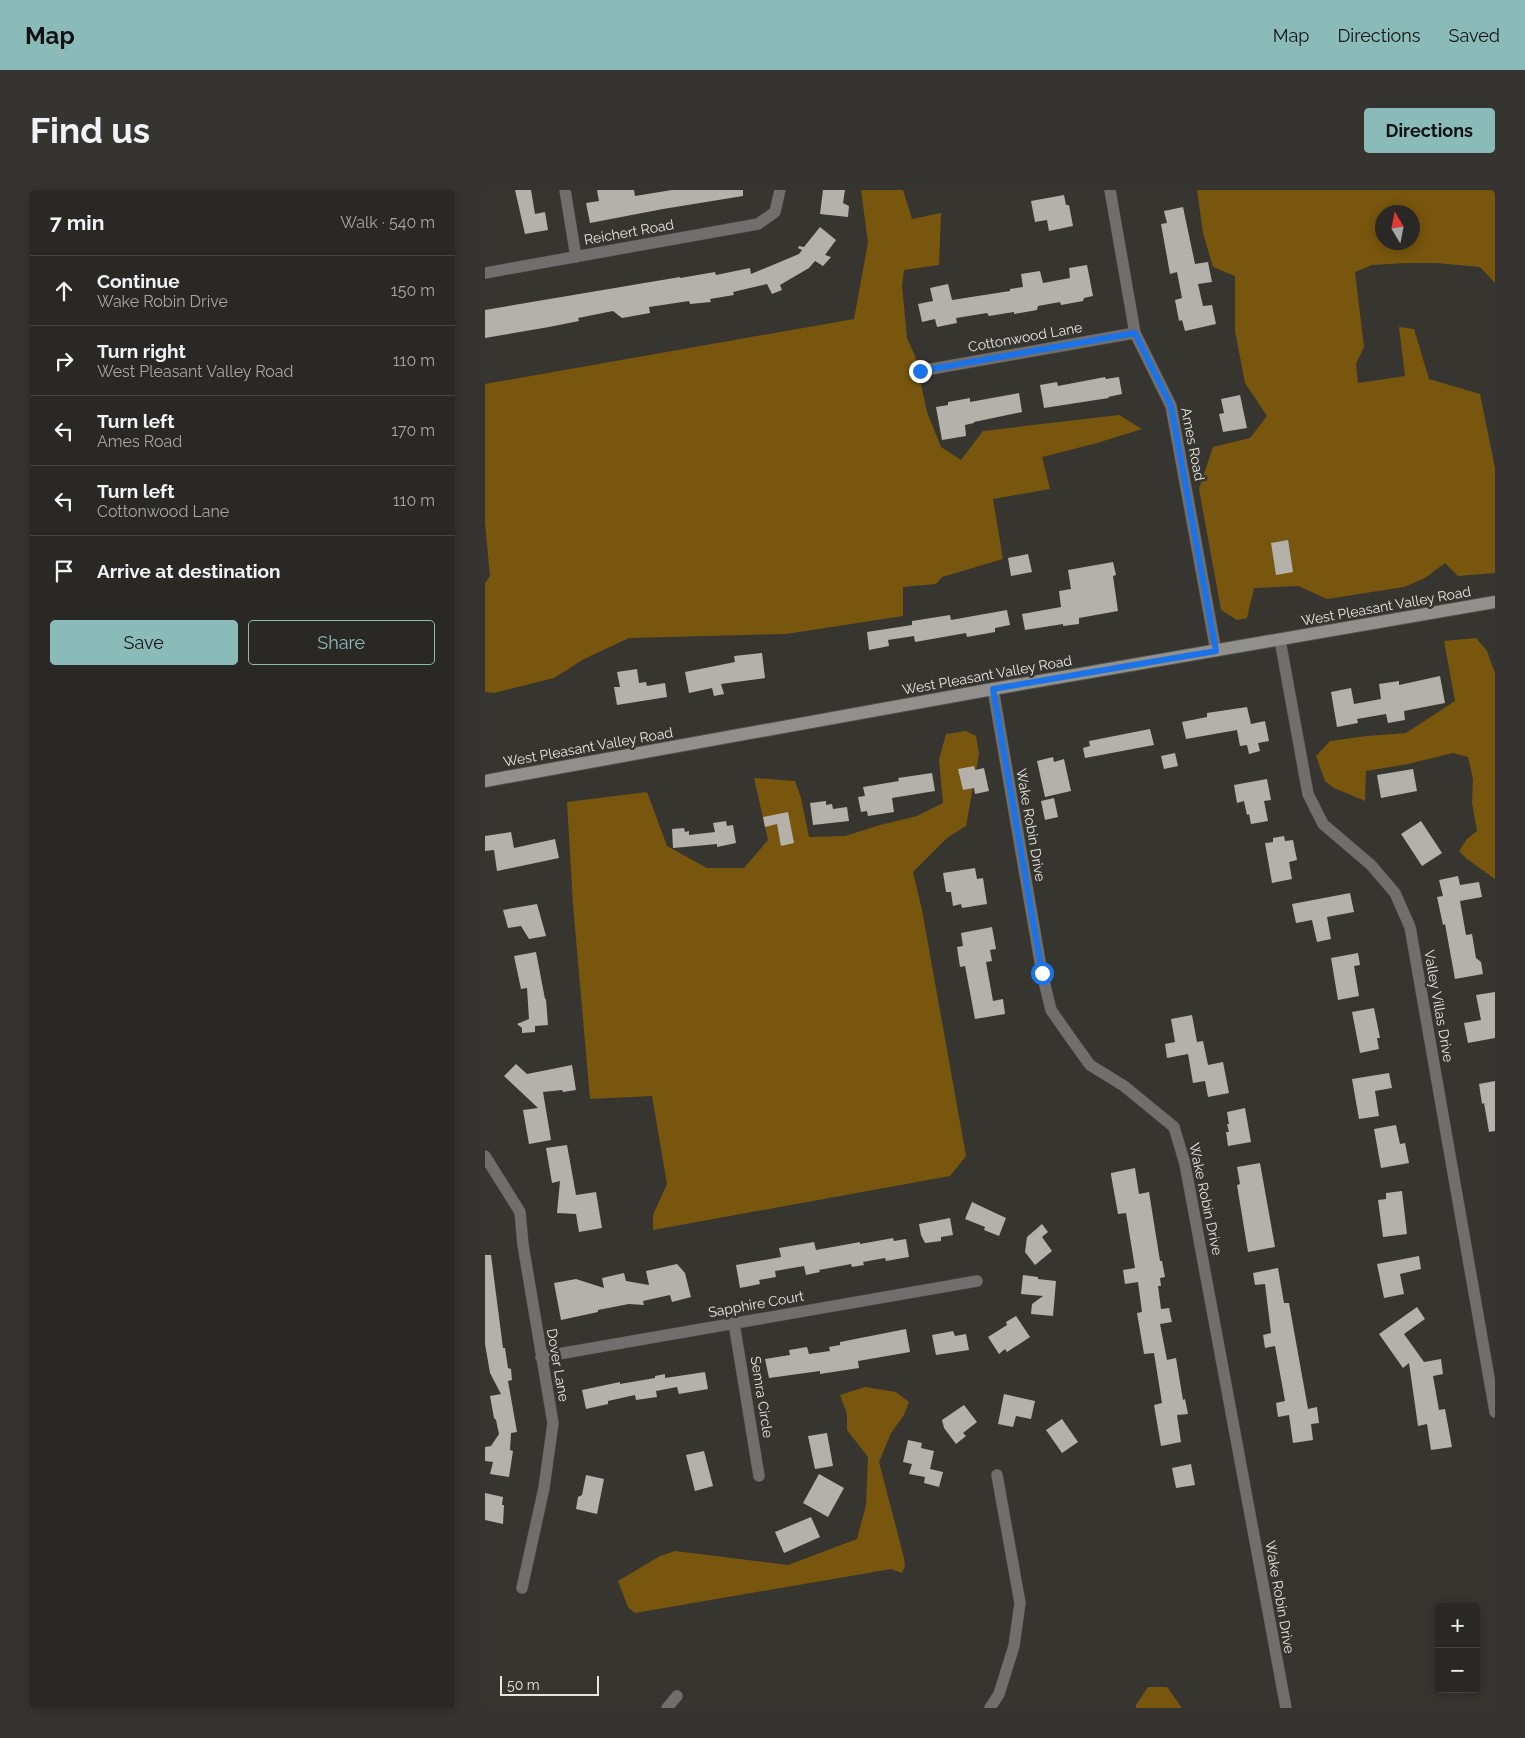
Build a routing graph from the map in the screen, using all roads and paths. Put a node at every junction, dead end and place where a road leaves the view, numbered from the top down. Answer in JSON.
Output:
{"nodes":[{"id":1,"x":565,"y":190,"type":"edge"},
{"id":2,"x":779,"y":190,"type":"edge"},
{"id":3,"x":1110,"y":190,"type":"edge"},
{"id":4,"x":576,"y":256,"type":"junction"},
{"id":5,"x":485,"y":273,"type":"edge"},
{"id":6,"x":1135,"y":333,"type":"junction"},
{"id":7,"x":920,"y":371,"type":"dead end"},
{"id":8,"x":1495,"y":602,"type":"edge"},
{"id":9,"x":1280,"y":640,"type":"junction"},
{"id":10,"x":1216,"y":651,"type":"junction"},
{"id":11,"x":993,"y":689,"type":"junction"},
{"id":12,"x":485,"y":781,"type":"edge"},
{"id":13,"x":485,"y":1156,"type":"edge"},
{"id":14,"x":977,"y":1281,"type":"dead end"},
{"id":15,"x":734,"y":1324,"type":"junction"},
{"id":16,"x":541,"y":1357,"type":"junction"},
{"id":17,"x":1495,"y":1412,"type":"edge"},
{"id":18,"x":997,"y":1475,"type":"dead end"},
{"id":19,"x":759,"y":1476,"type":"dead end"},
{"id":20,"x":522,"y":1588,"type":"dead end"},
{"id":21,"x":677,"y":1696,"type":"dead end"},
{"id":22,"x":667,"y":1708,"type":"edge"},
{"id":23,"x":990,"y":1708,"type":"edge"},
{"id":24,"x":1286,"y":1708,"type":"edge"}],
"edges":[{"from":1,"to":4,"type":"street"},
{"from":2,"to":4,"type":"street","name":"Reichert Road"},
{"from":3,"to":6,"type":"street","name":"Ames Road"},
{"from":4,"to":5,"type":"street","name":"Reichert Road"},
{"from":6,"to":7,"type":"street","name":"Cottonwood Lane"},
{"from":6,"to":10,"type":"street","name":"Ames Road"},
{"from":8,"to":9,"type":"main road","name":"West Pleasant Valley Road"},
{"from":9,"to":10,"type":"main road","name":"West Pleasant Valley Road"},
{"from":9,"to":17,"type":"street","name":"Valley Villas Drive"},
{"from":10,"to":11,"type":"main road","name":"West Pleasant Valley Road"},
{"from":11,"to":12,"type":"main road","name":"West Pleasant Valley Road"},
{"from":11,"to":24,"type":"street","name":"Wake Robin Drive"},
{"from":13,"to":16,"type":"street","name":"Dover Lane"},
{"from":14,"to":15,"type":"street","name":"Sapphire Court"},
{"from":15,"to":16,"type":"street","name":"Sapphire Court"},
{"from":15,"to":19,"type":"street","name":"Semra Circle"},
{"from":16,"to":20,"type":"street","name":"Dover Lane"},
{"from":18,"to":23,"type":"street"},
{"from":21,"to":22,"type":"street"}]}
